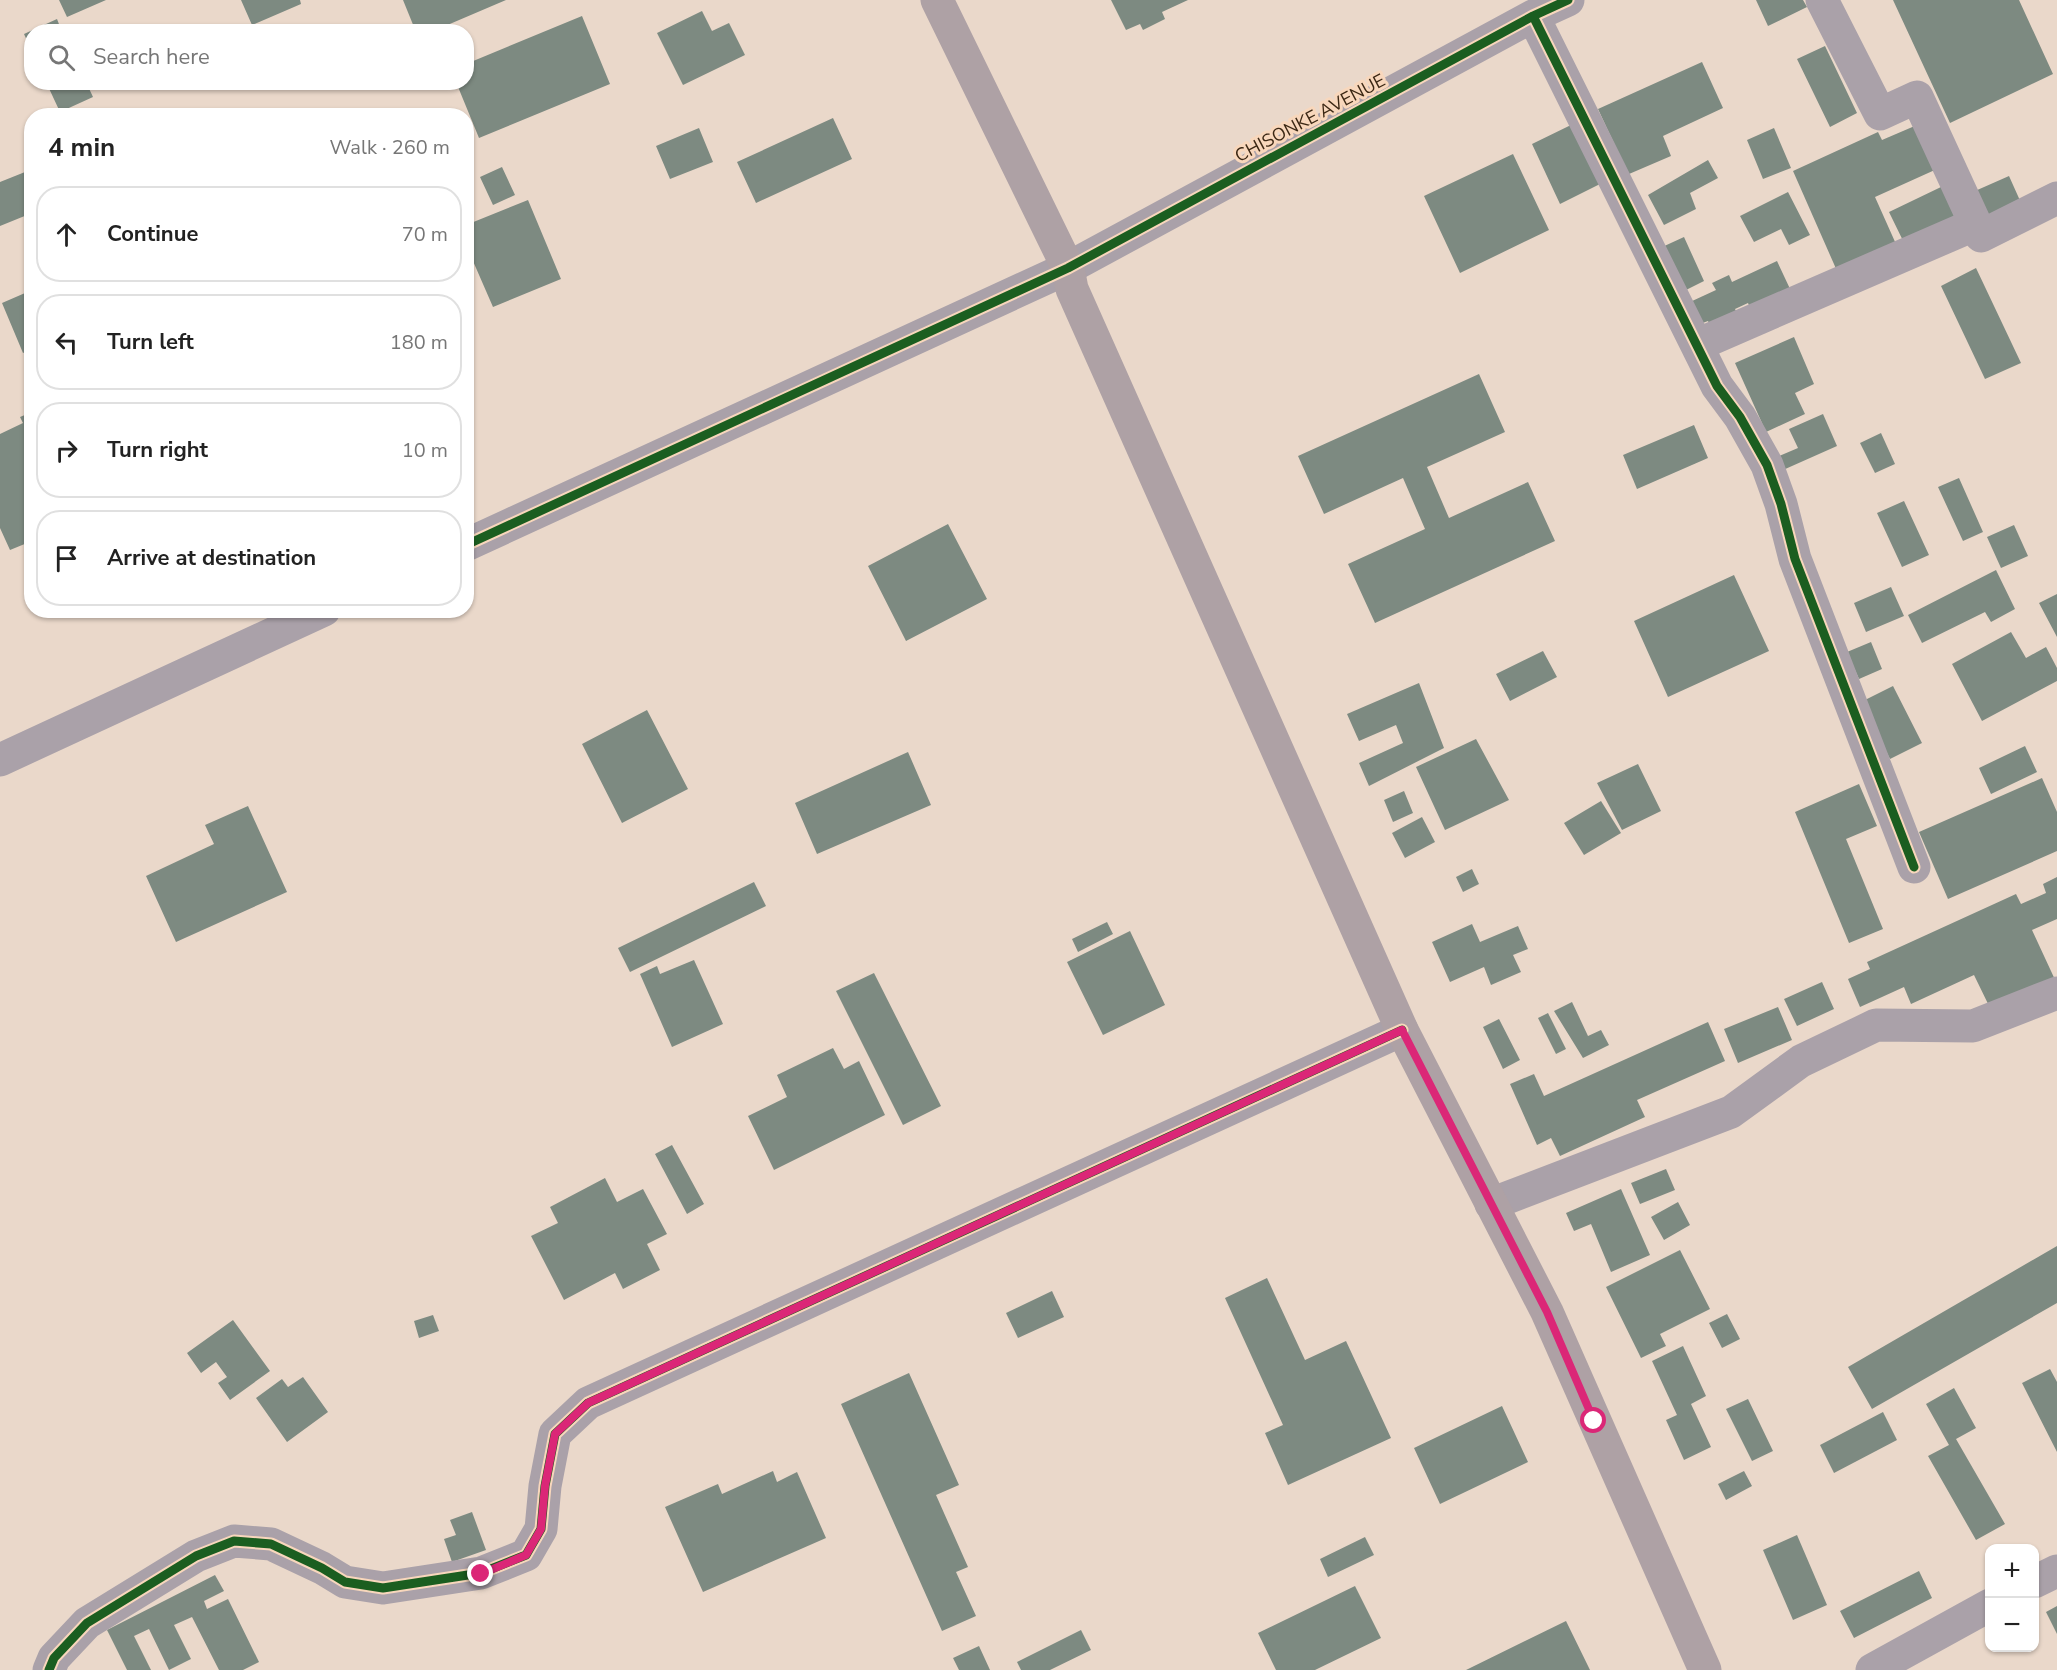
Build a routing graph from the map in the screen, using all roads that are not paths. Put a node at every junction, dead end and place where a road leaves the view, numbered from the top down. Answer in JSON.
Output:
{"nodes":[{"id":1,"x":937,"y":0,"type":"edge"},
{"id":2,"x":1568,"y":0,"type":"edge"},
{"id":3,"x":1822,"y":0,"type":"edge"},
{"id":4,"x":1533,"y":16,"type":"junction"},
{"id":5,"x":2057,"y":198,"type":"edge"},
{"id":6,"x":1976,"y":224,"type":"junction"},
{"id":7,"x":1068,"y":268,"type":"junction"},
{"id":8,"x":1697,"y":345,"type":"junction"},
{"id":9,"x":474,"y":541,"type":"edge"},
{"id":10,"x":307,"y":618,"type":"edge"},
{"id":11,"x":0,"y":760,"type":"edge"},
{"id":12,"x":1914,"y":867,"type":"dead end"},
{"id":13,"x":2057,"y":993,"type":"edge"},
{"id":14,"x":1402,"y":1030,"type":"junction"},
{"id":15,"x":1491,"y":1204,"type":"junction"},
{"id":16,"x":2057,"y":1571,"type":"edge"},
{"id":17,"x":2039,"y":1580,"type":"edge"},
{"id":18,"x":1985,"y":1607,"type":"edge"},
{"id":19,"x":49,"y":1670,"type":"edge"},
{"id":20,"x":1706,"y":1670,"type":"edge"},
{"id":21,"x":1872,"y":1670,"type":"edge"}],
"edges":[{"from":1,"to":7,"type":"main road"},
{"from":2,"to":4,"type":"street","name":"CHISONKE AVENUE"},
{"from":3,"to":6,"type":"street"},
{"from":4,"to":7,"type":"street","name":"CHISONKE AVENUE"},
{"from":4,"to":8,"type":"street"},
{"from":5,"to":6,"type":"street"},
{"from":6,"to":8,"type":"street"},
{"from":7,"to":9,"type":"street","name":"CHISONKE AVENUE"},
{"from":7,"to":14,"type":"main road"},
{"from":8,"to":12,"type":"street"},
{"from":10,"to":11,"type":"street"},
{"from":13,"to":15,"type":"street"},
{"from":14,"to":15,"type":"main road"},
{"from":14,"to":19,"type":"street"},
{"from":15,"to":20,"type":"main road"},
{"from":16,"to":17,"type":"street"},
{"from":18,"to":21,"type":"street"}]}
